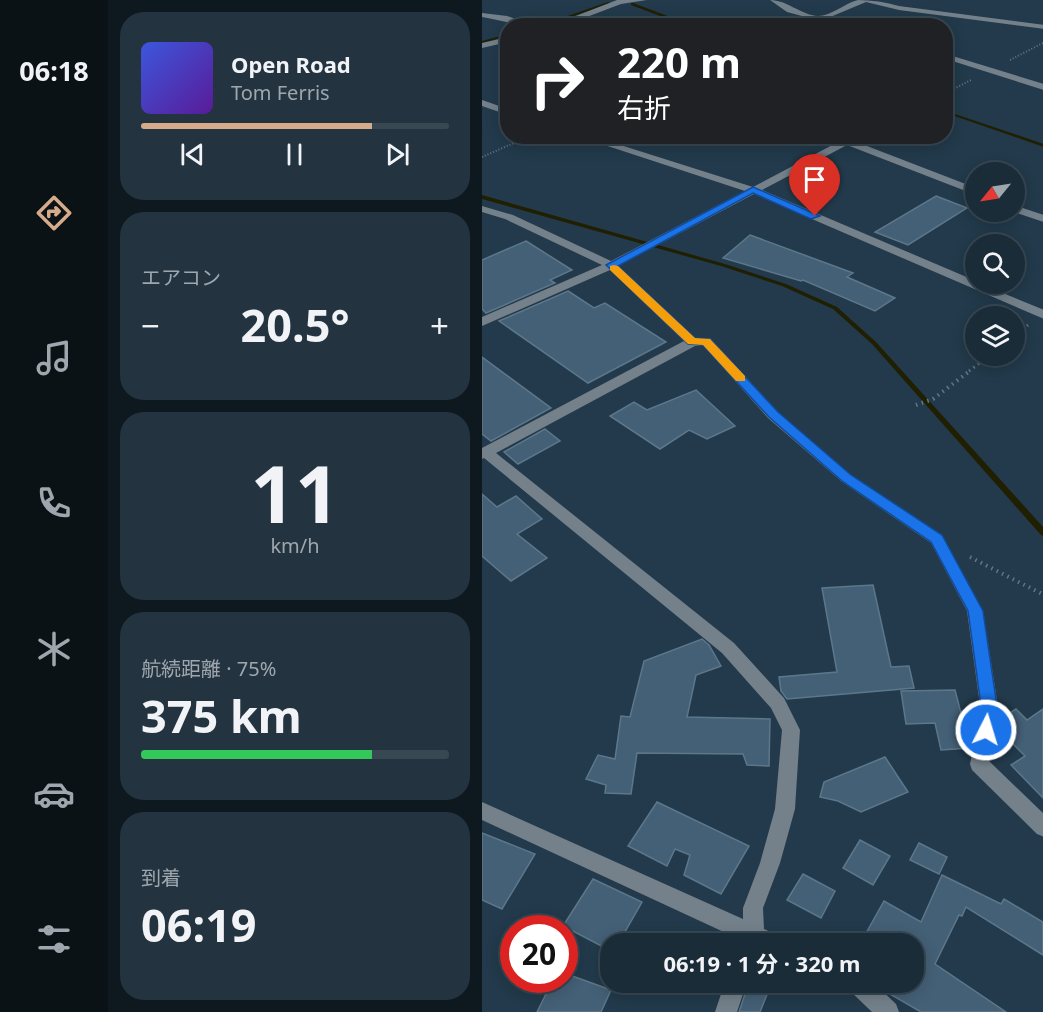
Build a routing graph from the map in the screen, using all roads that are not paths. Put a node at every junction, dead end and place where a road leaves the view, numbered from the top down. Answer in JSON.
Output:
{"nodes":[{"id":1,"x":643,"y":0,"type":"edge"},
{"id":2,"x":774,"y":0,"type":"edge"},
{"id":3,"x":866,"y":0,"type":"edge"},
{"id":4,"x":482,"y":15,"type":"edge"},
{"id":5,"x":507,"y":18,"type":"edge"},
{"id":6,"x":576,"y":18,"type":"edge"},
{"id":7,"x":821,"y":18,"type":"joint"},
{"id":8,"x":1043,"y":27,"type":"edge"},
{"id":9,"x":500,"y":41,"type":"edge"},
{"id":10,"x":482,"y":46,"type":"edge"},
{"id":11,"x":953,"y":58,"type":"edge"},
{"id":12,"x":1043,"y":87,"type":"edge"},
{"id":13,"x":482,"y":103,"type":"edge"},
{"id":14,"x":500,"y":109,"type":"edge"},
{"id":15,"x":606,"y":144,"type":"edge"},
{"id":16,"x":842,"y":144,"type":"edge"},
{"id":17,"x":851,"y":144,"type":"edge"},
{"id":18,"x":965,"y":188,"type":"edge"},
{"id":19,"x":753,"y":190,"type":"junction"},
{"id":20,"x":482,"y":209,"type":"edge"},
{"id":21,"x":1025,"y":212,"type":"edge"},
{"id":22,"x":1043,"y":219,"type":"edge"},
{"id":23,"x":611,"y":265,"type":"junction"},
{"id":24,"x":1043,"y":315,"type":"edge"},
{"id":25,"x":482,"y":322,"type":"edge"},
{"id":26,"x":692,"y":342,"type":"junction"},
{"id":27,"x":484,"y":453,"type":"edge"},
{"id":28,"x":482,"y":811,"type":"edge"},
{"id":29,"x":1043,"y":828,"type":"edge"},
{"id":30,"x":739,"y":933,"type":"edge"},
{"id":31,"x":752,"y":933,"type":"edge"},
{"id":32,"x":733,"y":993,"type":"edge"},
{"id":33,"x":868,"y":993,"type":"edge"},
{"id":34,"x":726,"y":1012,"type":"edge"},
{"id":35,"x":888,"y":1012,"type":"edge"}],
"edges":[{"from":1,"to":6,"type":"street"},
{"from":2,"to":7,"type":"street"},
{"from":3,"to":7,"type":"street"},
{"from":3,"to":8,"type":"street"},
{"from":4,"to":5,"type":"street"},
{"from":9,"to":10,"type":"street"},
{"from":11,"to":12,"type":"street"},
{"from":13,"to":14,"type":"street"},
{"from":15,"to":19,"type":"street"},
{"from":16,"to":19,"type":"street"},
{"from":17,"to":18,"type":"street"},
{"from":19,"to":23,"type":"street"},
{"from":19,"to":24,"type":"street"},
{"from":20,"to":23,"type":"street"},
{"from":21,"to":22,"type":"street"},
{"from":23,"to":25,"type":"street"},
{"from":23,"to":26,"type":"street"},
{"from":26,"to":27,"type":"street"},
{"from":26,"to":29,"type":"street"},
{"from":27,"to":31,"type":"street"},
{"from":28,"to":30,"type":"street"},
{"from":32,"to":34,"type":"street"},
{"from":33,"to":35,"type":"street"}]}
